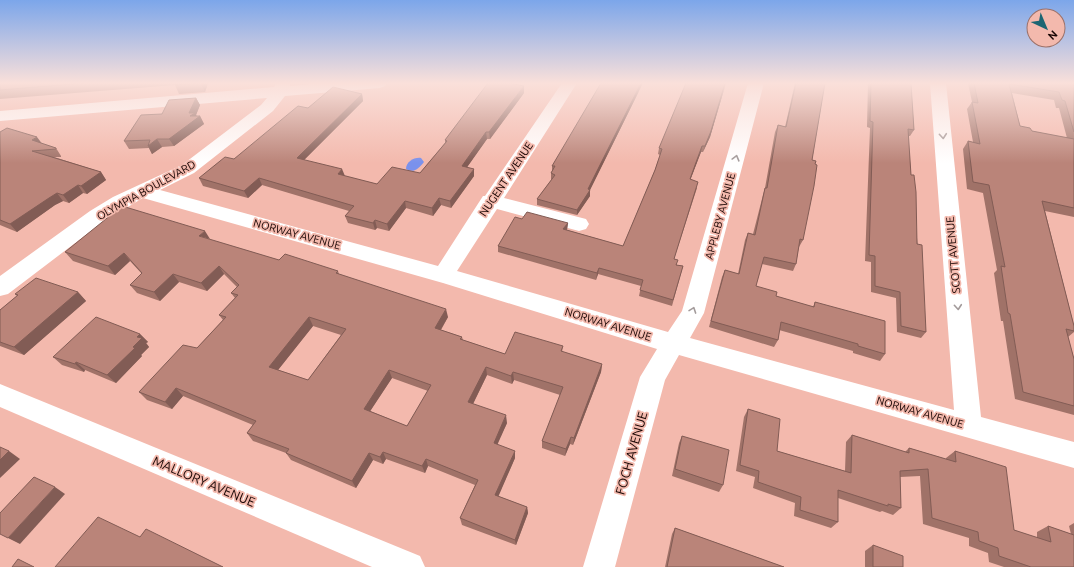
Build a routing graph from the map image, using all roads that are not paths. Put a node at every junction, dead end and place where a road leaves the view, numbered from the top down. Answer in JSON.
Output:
{"nodes":[{"id":1,"x":64,"y":109,"type":"edge"},
{"id":2,"x":265,"y":109,"type":"edge"},
{"id":3,"x":552,"y":109,"type":"edge"},
{"id":4,"x":749,"y":109,"type":"edge"},
{"id":5,"x":940,"y":109,"type":"edge"},
{"id":6,"x":0,"y":116,"type":"edge"},
{"id":7,"x":143,"y":192,"type":"junction"},
{"id":8,"x":490,"y":201,"type":"junction"},
{"id":9,"x":579,"y":224,"type":"dead end"},
{"id":10,"x":443,"y":275,"type":"junction"},
{"id":11,"x":0,"y":288,"type":"edge"},
{"id":12,"x":674,"y":344,"type":"junction"},
{"id":13,"x":0,"y":395,"type":"edge"},
{"id":14,"x":969,"y":426,"type":"junction"},
{"id":15,"x":1074,"y":456,"type":"edge"},
{"id":16,"x":409,"y":567,"type":"edge"},
{"id":17,"x":599,"y":567,"type":"edge"}],
"edges":[{"from":1,"to":6,"type":"street"},
{"from":2,"to":7,"type":"street","name":"OLYMPIA BOULEVARD"},
{"from":3,"to":8,"type":"street","name":"NUGENT AVENUE"},
{"from":12,"to":4,"type":"street","name":"APPLEBY AVENUE","one_way":true},
{"from":5,"to":14,"type":"street","name":"SCOTT AVENUE","one_way":true},
{"from":7,"to":10,"type":"street","name":"NORWAY AVENUE"},
{"from":7,"to":11,"type":"street","name":"OLYMPIA BOULEVARD"},
{"from":8,"to":9,"type":"street"},
{"from":8,"to":10,"type":"street","name":"NUGENT AVENUE"},
{"from":10,"to":12,"type":"street","name":"NORWAY AVENUE"},
{"from":12,"to":14,"type":"street","name":"NORWAY AVENUE"},
{"from":12,"to":17,"type":"street","name":"FOCH AVENUE"},
{"from":13,"to":16,"type":"street","name":"MALLORY AVENUE"},
{"from":14,"to":15,"type":"street","name":"NORWAY AVENUE"}]}
